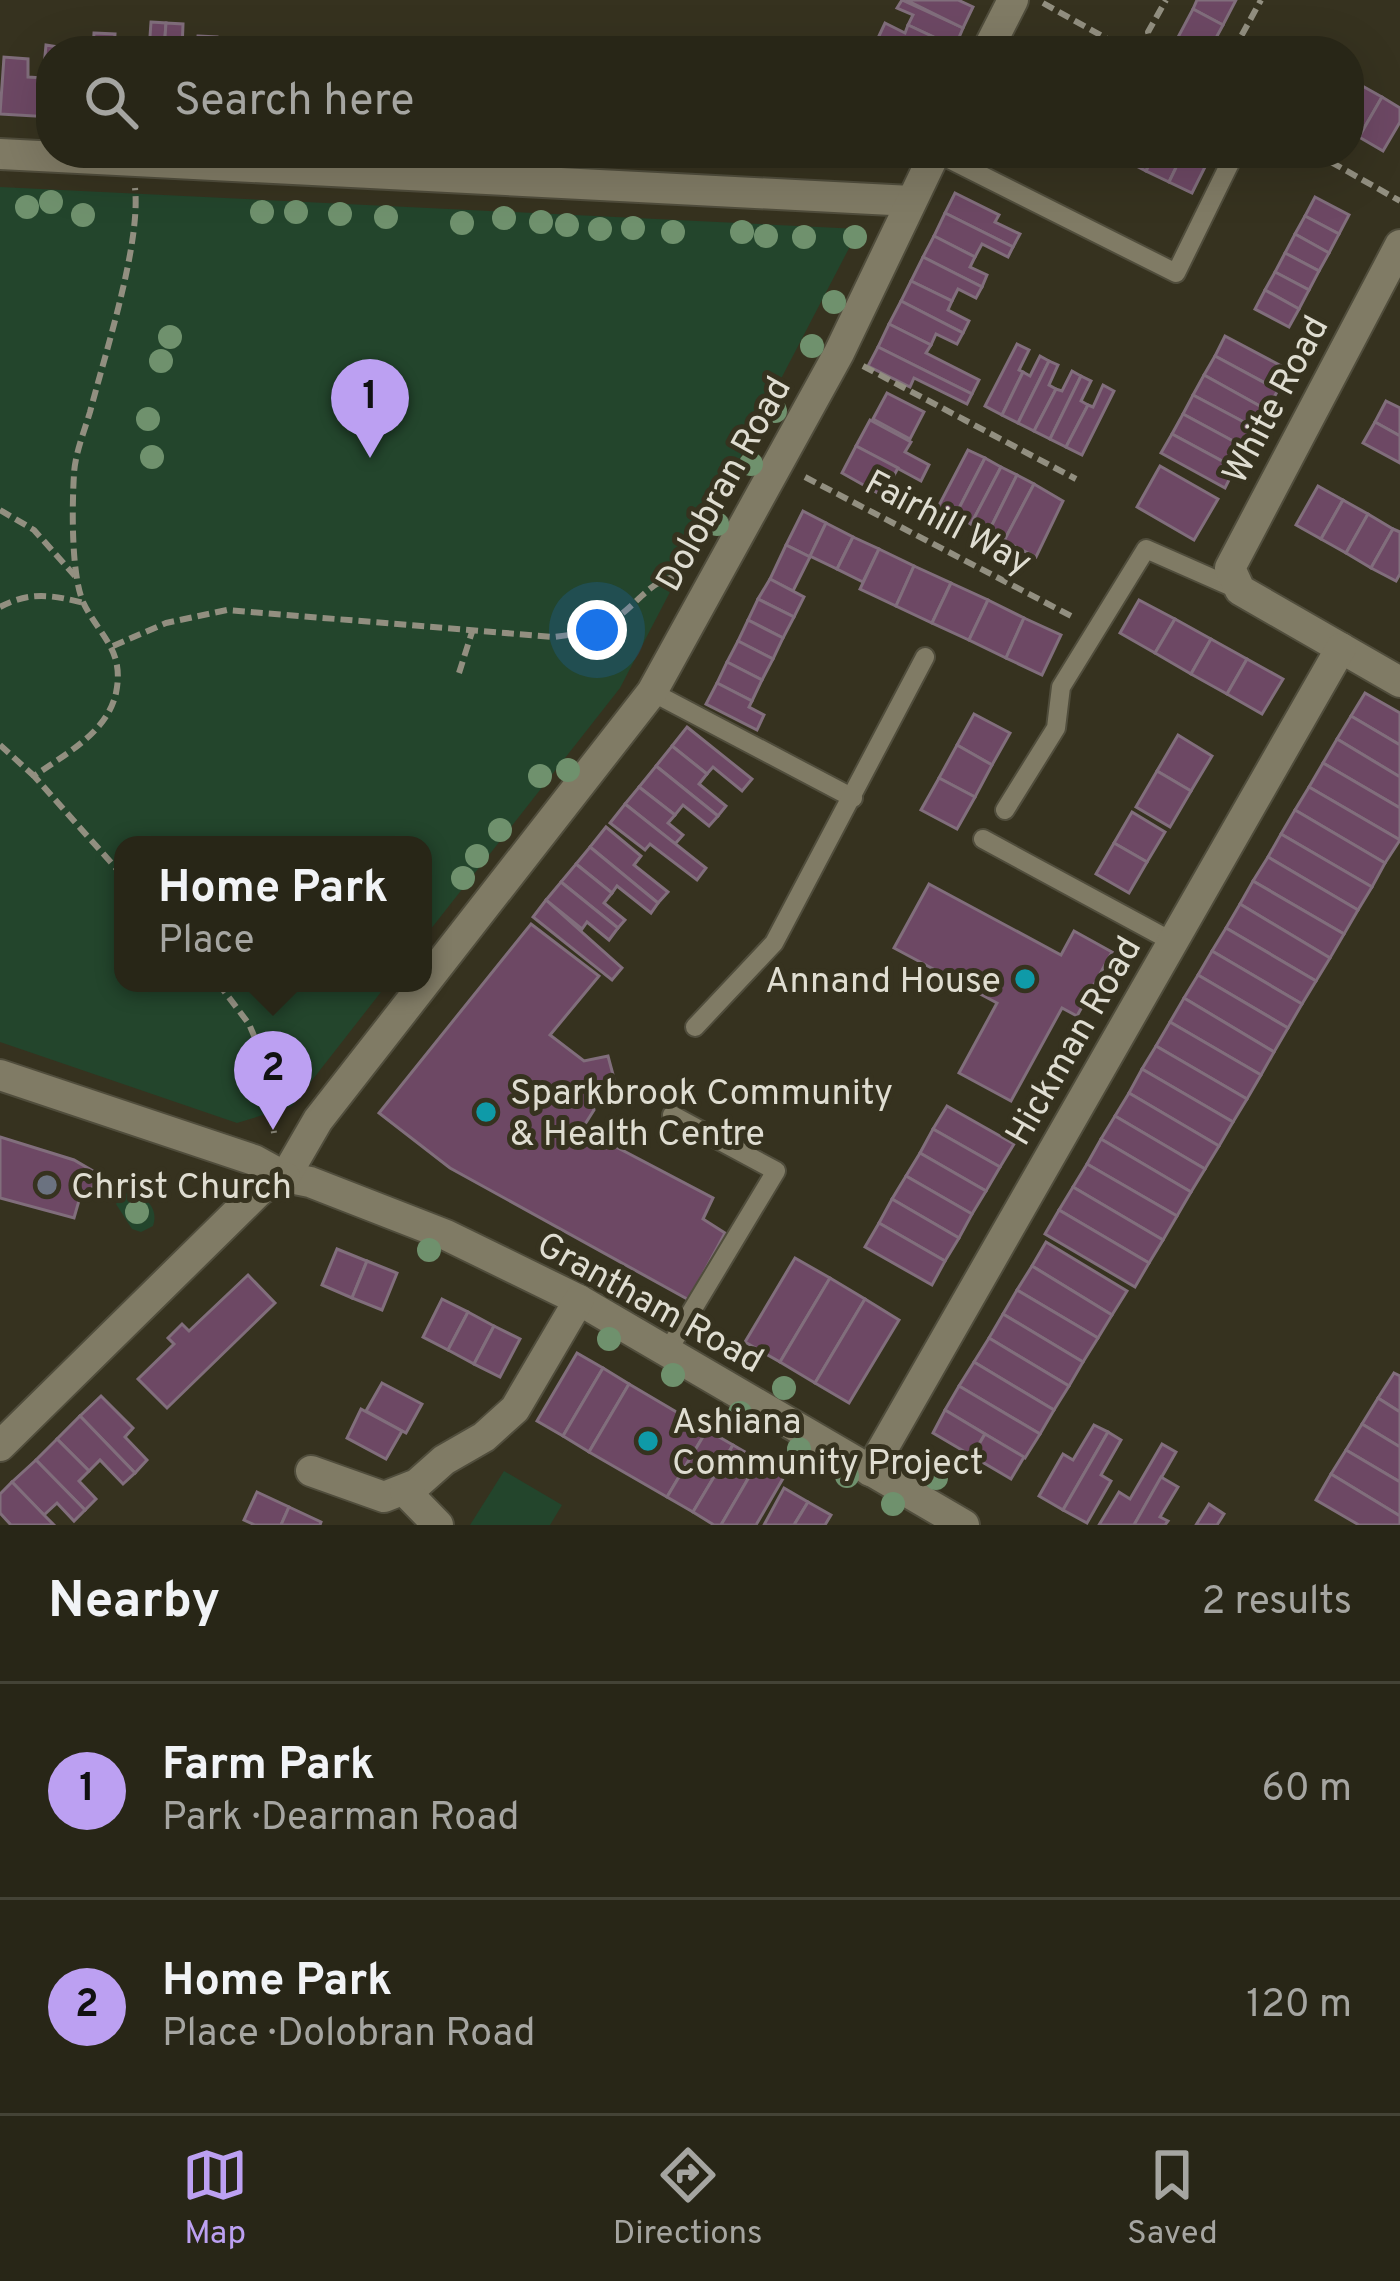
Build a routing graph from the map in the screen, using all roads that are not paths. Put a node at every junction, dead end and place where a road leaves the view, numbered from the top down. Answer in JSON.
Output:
{"nodes":[{"id":1,"x":1013,"y":0,"type":"edge"},
{"id":2,"x":995,"y":36,"type":"edge"},
{"id":3,"x":0,"y":154,"type":"edge"},
{"id":4,"x":36,"y":156,"type":"edge"},
{"id":5,"x":268,"y":168,"type":"edge"},
{"id":6,"x":928,"y":168,"type":"edge"},
{"id":7,"x":966,"y":168,"type":"edge"},
{"id":8,"x":1228,"y":168,"type":"edge"},
{"id":9,"x":911,"y":201,"type":"junction"},
{"id":10,"x":1400,"y":245,"type":"edge"},
{"id":11,"x":1240,"y":590,"type":"junction"},
{"id":12,"x":1341,"y":648,"type":"junction"},
{"id":13,"x":925,"y":657,"type":"dead end"},
{"id":14,"x":1400,"y":682,"type":"edge"},
{"id":15,"x":652,"y":692,"type":"junction"},
{"id":16,"x":853,"y":798,"type":"junction"},
{"id":17,"x":1006,"y":810,"type":"dead end"},
{"id":18,"x":983,"y":839,"type":"dead end"},
{"id":19,"x":1173,"y":942,"type":"junction"},
{"id":20,"x":432,"y":974,"type":"edge"},
{"id":21,"x":418,"y":992,"type":"edge"},
{"id":22,"x":695,"y":1027,"type":"dead end"},
{"id":23,"x":0,"y":1075,"type":"edge"},
{"id":24,"x":672,"y":1114,"type":"dead end"},
{"id":25,"x":285,"y":1177,"type":"junction"},
{"id":26,"x":579,"y":1300,"type":"junction"},
{"id":27,"x":667,"y":1352,"type":"junction"},
{"id":28,"x":0,"y":1446,"type":"edge"},
{"id":29,"x":311,"y":1471,"type":"dead end"},
{"id":30,"x":870,"y":1471,"type":"junction"},
{"id":31,"x":405,"y":1491,"type":"junction"},
{"id":32,"x":960,"y":1524,"type":"edge"},
{"id":33,"x":438,"y":1525,"type":"edge"}],
"edges":[{"from":1,"to":2,"type":"street"},
{"from":3,"to":4,"type":"street"},
{"from":5,"to":9,"type":"street"},
{"from":6,"to":9,"type":"street","name":"Dolobran Road"},
{"from":7,"to":8,"type":"lane"},
{"from":9,"to":15,"type":"street","name":"Dolobran Road"},
{"from":10,"to":11,"type":"street","name":"White Road"},
{"from":11,"to":12,"type":"street"},
{"from":11,"to":17,"type":"lane"},
{"from":12,"to":14,"type":"street"},
{"from":12,"to":19,"type":"street","name":"Hickman Road"},
{"from":13,"to":16,"type":"lane"},
{"from":15,"to":16,"type":"lane"},
{"from":15,"to":20,"type":"street","name":"Dolobran Road"},
{"from":16,"to":22,"type":"lane"},
{"from":18,"to":19,"type":"lane"},
{"from":19,"to":30,"type":"street","name":"Hickman Road"},
{"from":21,"to":25,"type":"street","name":"Dolobran Road"},
{"from":23,"to":25,"type":"street","name":"Grantham Road"},
{"from":24,"to":27,"type":"lane"},
{"from":25,"to":26,"type":"street","name":"Grantham Road"},
{"from":25,"to":28,"type":"street"},
{"from":26,"to":27,"type":"street","name":"Grantham Road"},
{"from":26,"to":31,"type":"street"},
{"from":27,"to":30,"type":"street","name":"Grantham Road"},
{"from":29,"to":31,"type":"street"},
{"from":30,"to":32,"type":"street","name":"Grantham Road"},
{"from":31,"to":33,"type":"street"}]}
